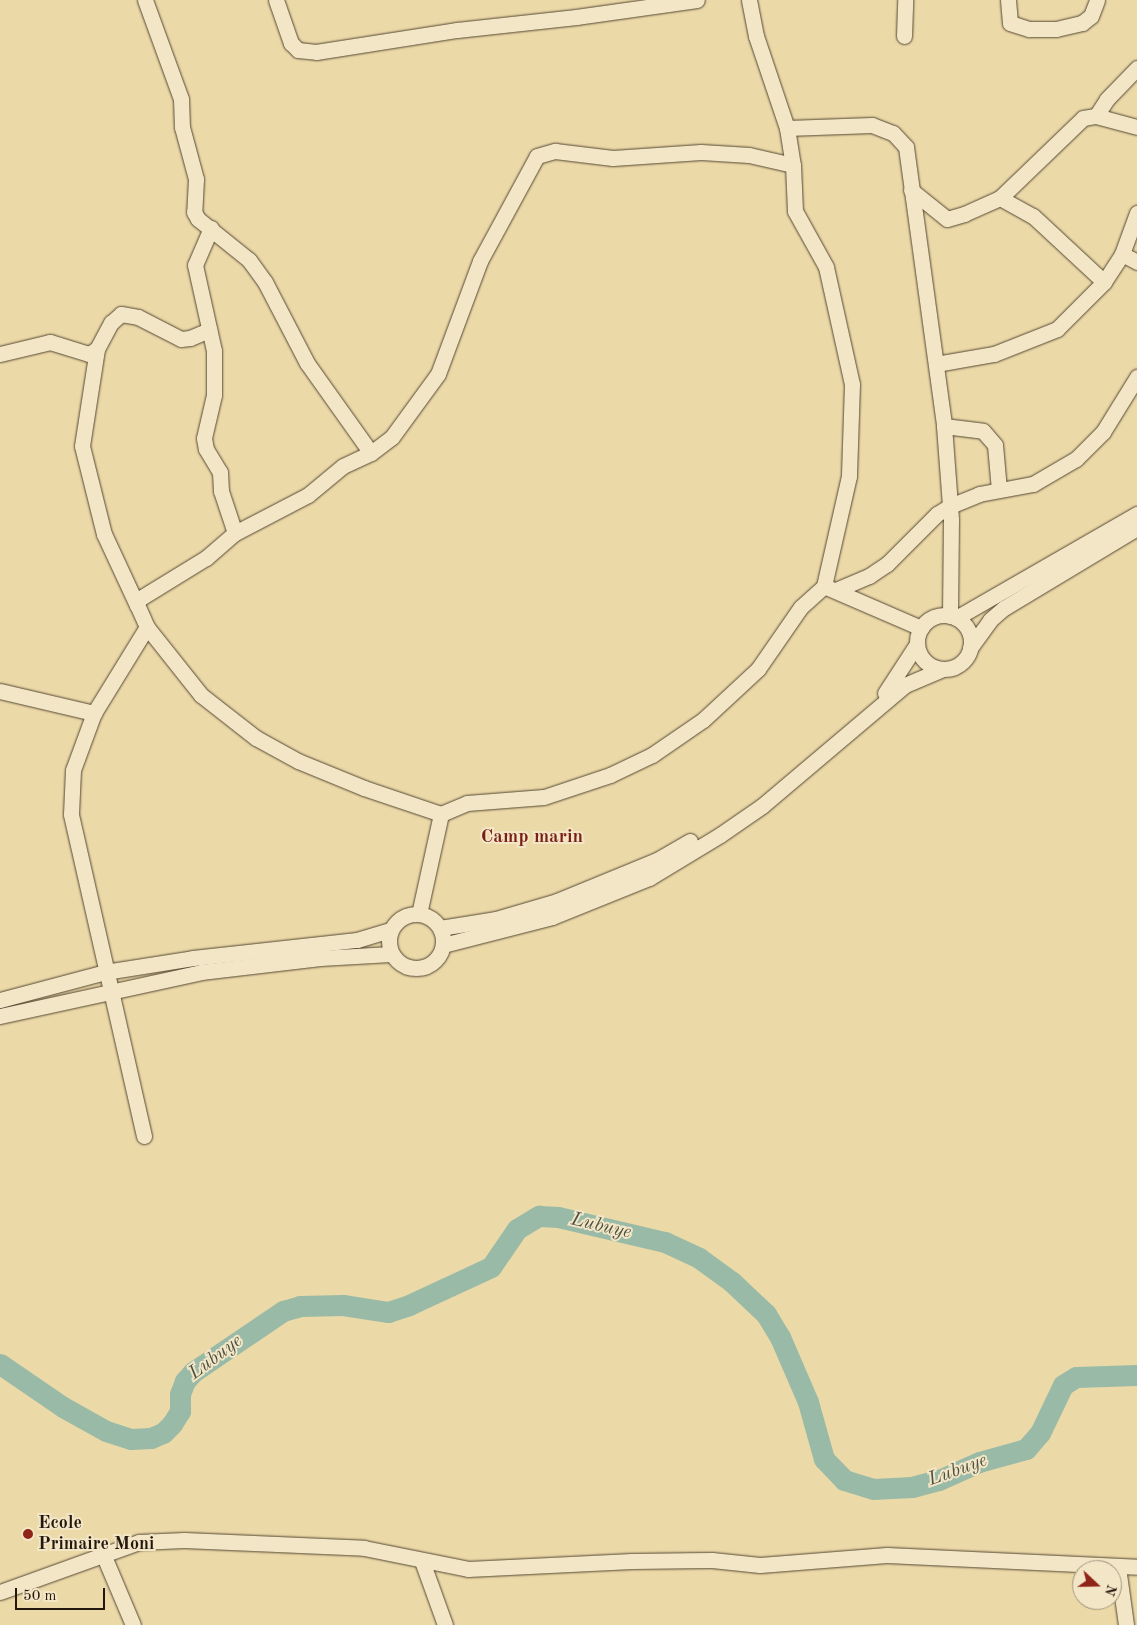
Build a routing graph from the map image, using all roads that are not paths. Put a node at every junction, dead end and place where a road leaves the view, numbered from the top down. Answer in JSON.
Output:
{"nodes":[{"id":1,"x":146,"y":0,"type":"edge"},
{"id":2,"x":276,"y":0,"type":"edge"},
{"id":3,"x":697,"y":0,"type":"edge"},
{"id":4,"x":749,"y":0,"type":"edge"},
{"id":5,"x":905,"y":0,"type":"edge"},
{"id":6,"x":1008,"y":0,"type":"edge"},
{"id":7,"x":1097,"y":0,"type":"edge"},
{"id":8,"x":904,"y":36,"type":"dead end"},
{"id":9,"x":1137,"y":68,"type":"edge"},
{"id":10,"x":1096,"y":116,"type":"junction"},
{"id":11,"x":1137,"y":127,"type":"edge"},
{"id":12,"x":787,"y":128,"type":"junction"},
{"id":13,"x":793,"y":165,"type":"junction"},
{"id":14,"x":911,"y":190,"type":"junction"},
{"id":15,"x":1000,"y":198,"type":"junction"},
{"id":16,"x":1137,"y":213,"type":"edge"},
{"id":17,"x":211,"y":228,"type":"junction"},
{"id":18,"x":1122,"y":254,"type":"junction"},
{"id":19,"x":1137,"y":262,"type":"edge"},
{"id":20,"x":1104,"y":282,"type":"junction"},
{"id":21,"x":209,"y":330,"type":"junction"},
{"id":22,"x":98,"y":349,"type":"junction"},
{"id":23,"x":0,"y":354,"type":"edge"},
{"id":24,"x":936,"y":364,"type":"junction"},
{"id":25,"x":1137,"y":377,"type":"edge"},
{"id":26,"x":944,"y":426,"type":"junction"},
{"id":27,"x":371,"y":453,"type":"junction"},
{"id":28,"x":999,"y":490,"type":"junction"},
{"id":29,"x":950,"y":506,"type":"junction"},
{"id":30,"x":1137,"y":514,"type":"edge"},
{"id":31,"x":1137,"y":528,"type":"edge"},
{"id":32,"x":235,"y":533,"type":"junction"},
{"id":33,"x":830,"y":588,"type":"junction"},
{"id":34,"x":137,"y":605,"type":"junction"},
{"id":35,"x":953,"y":617,"type":"junction"},
{"id":36,"x":147,"y":627,"type":"junction"},
{"id":37,"x":921,"y":628,"type":"junction"},
{"id":38,"x":917,"y":644,"type":"junction"},
{"id":39,"x":970,"y":648,"type":"junction"},
{"id":40,"x":941,"y":670,"type":"junction"},
{"id":41,"x":0,"y":691,"type":"edge"},
{"id":42,"x":94,"y":713,"type":"junction"},
{"id":43,"x":441,"y":814,"type":"junction"},
{"id":44,"x":420,"y":914,"type":"junction"},
{"id":45,"x":440,"y":928,"type":"junction"},
{"id":46,"x":390,"y":930,"type":"junction"},
{"id":47,"x":443,"y":945,"type":"junction"},
{"id":48,"x":391,"y":954,"type":"junction"},
{"id":49,"x":105,"y":972,"type":"junction"},
{"id":50,"x":110,"y":991,"type":"junction"},
{"id":51,"x":0,"y":1000,"type":"edge"},
{"id":52,"x":0,"y":1016,"type":"edge"},
{"id":53,"x":144,"y":1136,"type":"dead end"},
{"id":54,"x":103,"y":1554,"type":"junction"},
{"id":55,"x":422,"y":1561,"type":"junction"},
{"id":56,"x":1072,"y":1564,"type":"edge"},
{"id":57,"x":1122,"y":1567,"type":"edge"},
{"id":58,"x":1137,"y":1567,"type":"edge"},
{"id":59,"x":0,"y":1592,"type":"edge"},
{"id":60,"x":1122,"y":1596,"type":"edge"},
{"id":61,"x":133,"y":1625,"type":"edge"},
{"id":62,"x":445,"y":1625,"type":"edge"},
{"id":63,"x":1126,"y":1625,"type":"edge"}],
"edges":[{"from":1,"to":17,"type":"street"},
{"from":2,"to":3,"type":"street"},
{"from":4,"to":12,"type":"street"},
{"from":5,"to":8,"type":"street"},
{"from":6,"to":7,"type":"street"},
{"from":9,"to":10,"type":"street"},
{"from":10,"to":11,"type":"street"},
{"from":10,"to":15,"type":"street"},
{"from":12,"to":13,"type":"street"},
{"from":12,"to":14,"type":"street"},
{"from":13,"to":27,"type":"street"},
{"from":13,"to":33,"type":"street"},
{"from":14,"to":15,"type":"street"},
{"from":14,"to":24,"type":"street"},
{"from":15,"to":20,"type":"street"},
{"from":16,"to":18,"type":"street"},
{"from":17,"to":21,"type":"street"},
{"from":17,"to":27,"type":"street"},
{"from":18,"to":19,"type":"street"},
{"from":18,"to":20,"type":"street"},
{"from":20,"to":24,"type":"street"},
{"from":21,"to":22,"type":"street"},
{"from":21,"to":32,"type":"street"},
{"from":22,"to":23,"type":"street"},
{"from":22,"to":34,"type":"street"},
{"from":24,"to":26,"type":"street"},
{"from":25,"to":28,"type":"street"},
{"from":26,"to":28,"type":"street"},
{"from":26,"to":29,"type":"street"},
{"from":27,"to":32,"type":"street"},
{"from":28,"to":29,"type":"street"},
{"from":29,"to":33,"type":"street"},
{"from":29,"to":35,"type":"street"},
{"from":30,"to":35,"type":"street"},
{"from":31,"to":39,"type":"street"},
{"from":32,"to":34,"type":"street"},
{"from":33,"to":37,"type":"street"},
{"from":33,"to":43,"type":"street"},
{"from":34,"to":36,"type":"street"},
{"from":35,"to":37,"type":"street"},
{"from":35,"to":39,"type":"street"},
{"from":36,"to":42,"type":"street"},
{"from":36,"to":43,"type":"street"},
{"from":37,"to":38,"type":"street"},
{"from":38,"to":40,"type":"street"},
{"from":38,"to":45,"type":"street"},
{"from":39,"to":40,"type":"street"},
{"from":40,"to":47,"type":"street"},
{"from":41,"to":42,"type":"street"},
{"from":42,"to":49,"type":"street"},
{"from":43,"to":44,"type":"street"},
{"from":44,"to":45,"type":"street"},
{"from":44,"to":46,"type":"street"},
{"from":45,"to":47,"type":"street"},
{"from":46,"to":48,"type":"street"},
{"from":46,"to":49,"type":"street"},
{"from":47,"to":48,"type":"street"},
{"from":48,"to":50,"type":"street"},
{"from":49,"to":50,"type":"street"},
{"from":49,"to":51,"type":"street"},
{"from":50,"to":52,"type":"street"},
{"from":50,"to":53,"type":"street"},
{"from":54,"to":55,"type":"street"},
{"from":54,"to":59,"type":"street"},
{"from":54,"to":61,"type":"street"},
{"from":55,"to":56,"type":"street"},
{"from":55,"to":62,"type":"street"},
{"from":57,"to":58,"type":"street"},
{"from":60,"to":63,"type":"street"}]}
